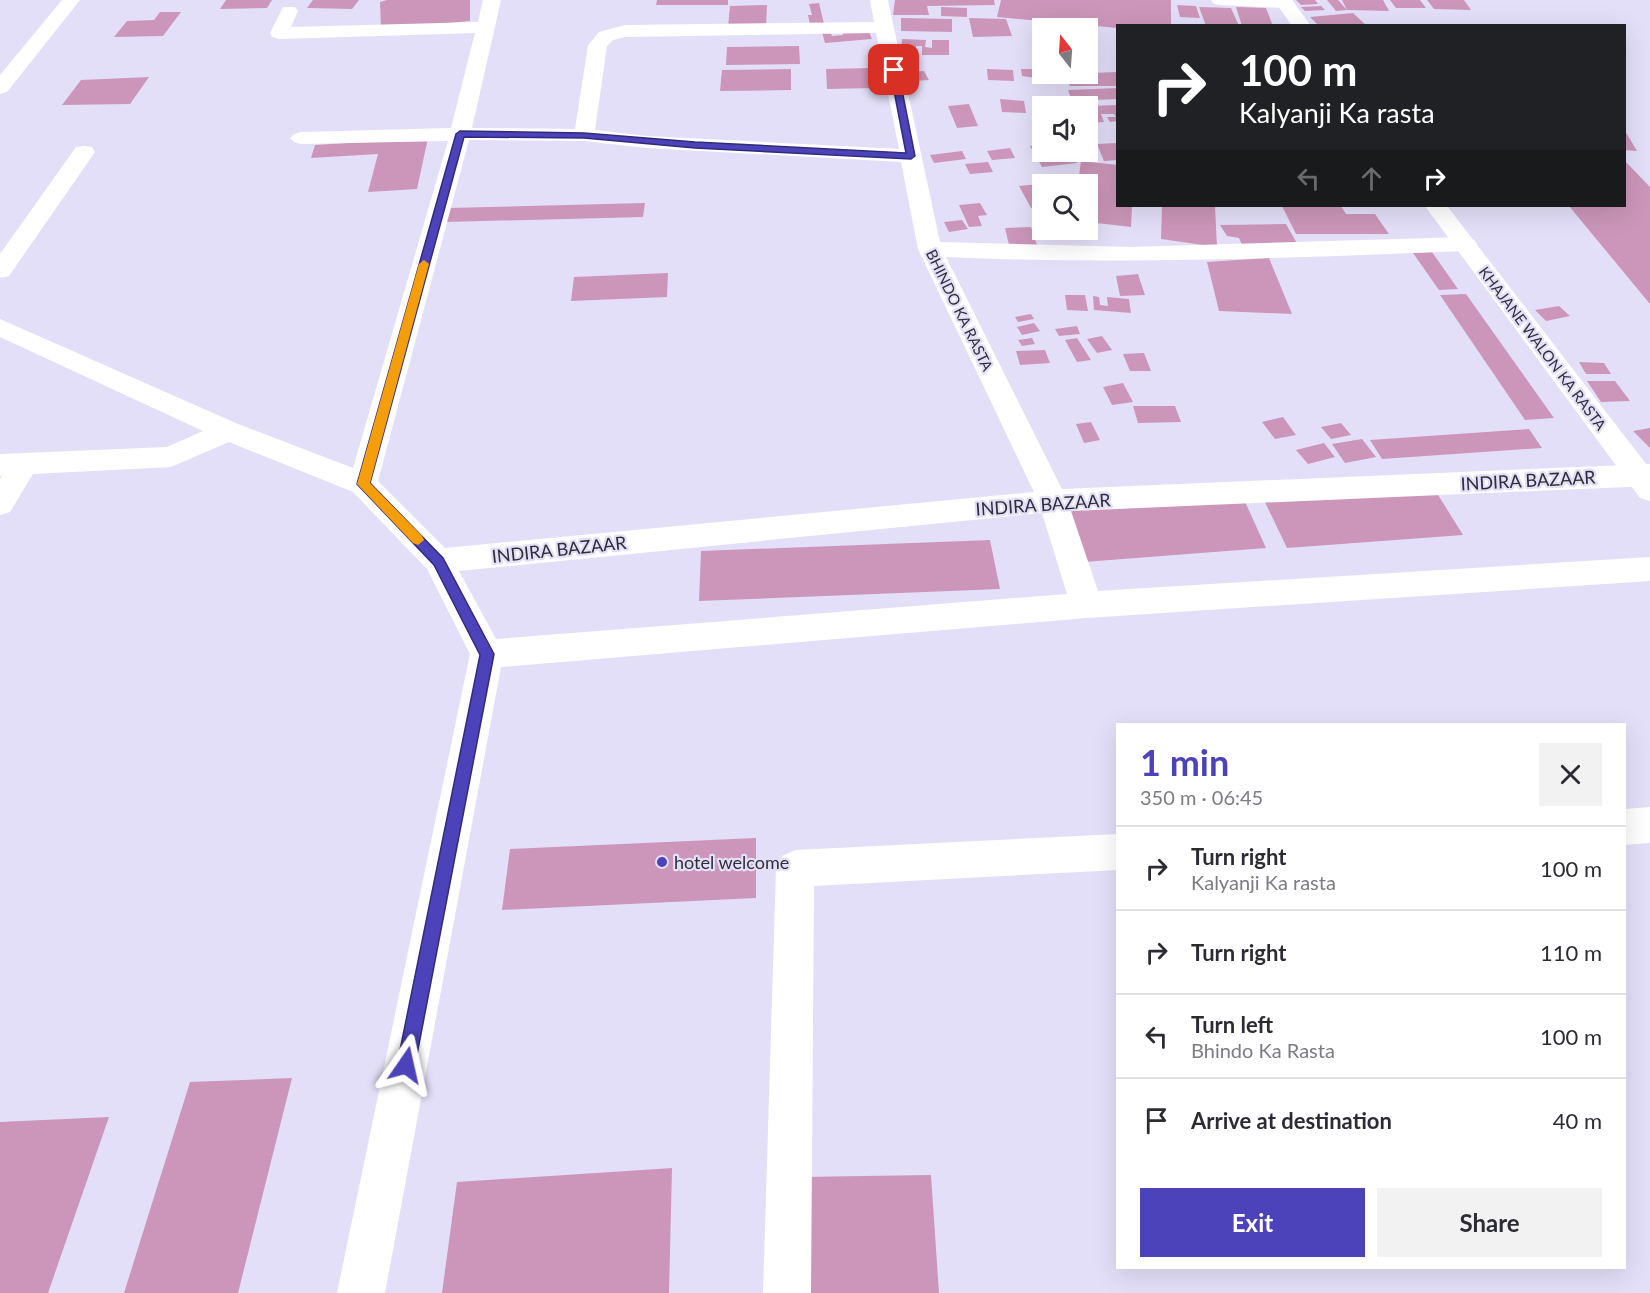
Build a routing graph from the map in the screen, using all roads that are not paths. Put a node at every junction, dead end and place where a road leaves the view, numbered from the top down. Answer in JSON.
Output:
{"nodes":[{"id":1,"x":71,"y":0,"type":"edge"},
{"id":2,"x":492,"y":0,"type":"edge"},
{"id":3,"x":879,"y":0,"type":"edge"},
{"id":4,"x":1220,"y":0,"type":"edge"},
{"id":5,"x":1284,"y":2,"type":"edge"},
{"id":6,"x":289,"y":11,"type":"dead end"},
{"id":7,"x":1300,"y":24,"type":"edge"},
{"id":8,"x":486,"y":27,"type":"junction"},
{"id":9,"x":886,"y":27,"type":"junction"},
{"id":10,"x":0,"y":88,"type":"edge"},
{"id":11,"x":460,"y":134,"type":"junction"},
{"id":12,"x":584,"y":135,"type":"junction"},
{"id":13,"x":302,"y":138,"type":"dead end"},
{"id":14,"x":84,"y":152,"type":"dead end"},
{"id":15,"x":911,"y":156,"type":"junction"},
{"id":16,"x":1437,"y":207,"type":"edge"},
{"id":17,"x":1465,"y":243,"type":"junction"},
{"id":18,"x":930,"y":249,"type":"junction"},
{"id":19,"x":0,"y":271,"type":"edge"},
{"id":20,"x":0,"y":327,"type":"edge"},
{"id":21,"x":228,"y":431,"type":"junction"},
{"id":22,"x":12,"y":464,"type":"edge"},
{"id":23,"x":1646,"y":480,"type":"edge"},
{"id":24,"x":363,"y":484,"type":"junction"},
{"id":25,"x":1053,"y":501,"type":"junction"},
{"id":26,"x":0,"y":504,"type":"edge"},
{"id":27,"x":438,"y":561,"type":"junction"},
{"id":28,"x":1650,"y":569,"type":"edge"},
{"id":29,"x":1087,"y":605,"type":"junction"},
{"id":30,"x":487,"y":654,"type":"junction"},
{"id":31,"x":1650,"y":825,"type":"edge"},
{"id":32,"x":1626,"y":827,"type":"edge"},
{"id":33,"x":1116,"y":852,"type":"edge"},
{"id":34,"x":361,"y":1293,"type":"edge"},
{"id":35,"x":787,"y":1293,"type":"edge"}],
"edges":[{"from":1,"to":10,"type":"street"},
{"from":2,"to":8,"type":"street"},
{"from":3,"to":9,"type":"street","name":"BHINDO KA RASTA"},
{"from":4,"to":5,"type":"street"},
{"from":5,"to":7,"type":"street"},
{"from":6,"to":8,"type":"street"},
{"from":8,"to":11,"type":"street"},
{"from":9,"to":12,"type":"street"},
{"from":9,"to":15,"type":"street","name":"BHINDO KA RASTA"},
{"from":11,"to":12,"type":"street"},
{"from":11,"to":13,"type":"street"},
{"from":11,"to":24,"type":"street"},
{"from":12,"to":15,"type":"street"},
{"from":14,"to":19,"type":"street"},
{"from":15,"to":18,"type":"street","name":"BHINDO KA RASTA"},
{"from":16,"to":17,"type":"street","name":"KHAJANE WALON KA RASTA"},
{"from":17,"to":18,"type":"street"},
{"from":17,"to":23,"type":"street","name":"KHAJANE WALON KA RASTA"},
{"from":18,"to":25,"type":"street","name":"BHINDO KA RASTA"},
{"from":20,"to":21,"type":"street"},
{"from":21,"to":22,"type":"street"},
{"from":21,"to":24,"type":"street"},
{"from":22,"to":26,"type":"street"},
{"from":23,"to":25,"type":"street","name":"INDIRA BAZAAR"},
{"from":24,"to":27,"type":"street"},
{"from":25,"to":27,"type":"street","name":"INDIRA BAZAAR"},
{"from":25,"to":29,"type":"street","name":"BHINDO KA RASTA"},
{"from":27,"to":30,"type":"street"},
{"from":28,"to":29,"type":"street"},
{"from":29,"to":30,"type":"street"},
{"from":30,"to":34,"type":"street"},
{"from":31,"to":32,"type":"street"},
{"from":33,"to":35,"type":"street"}]}
